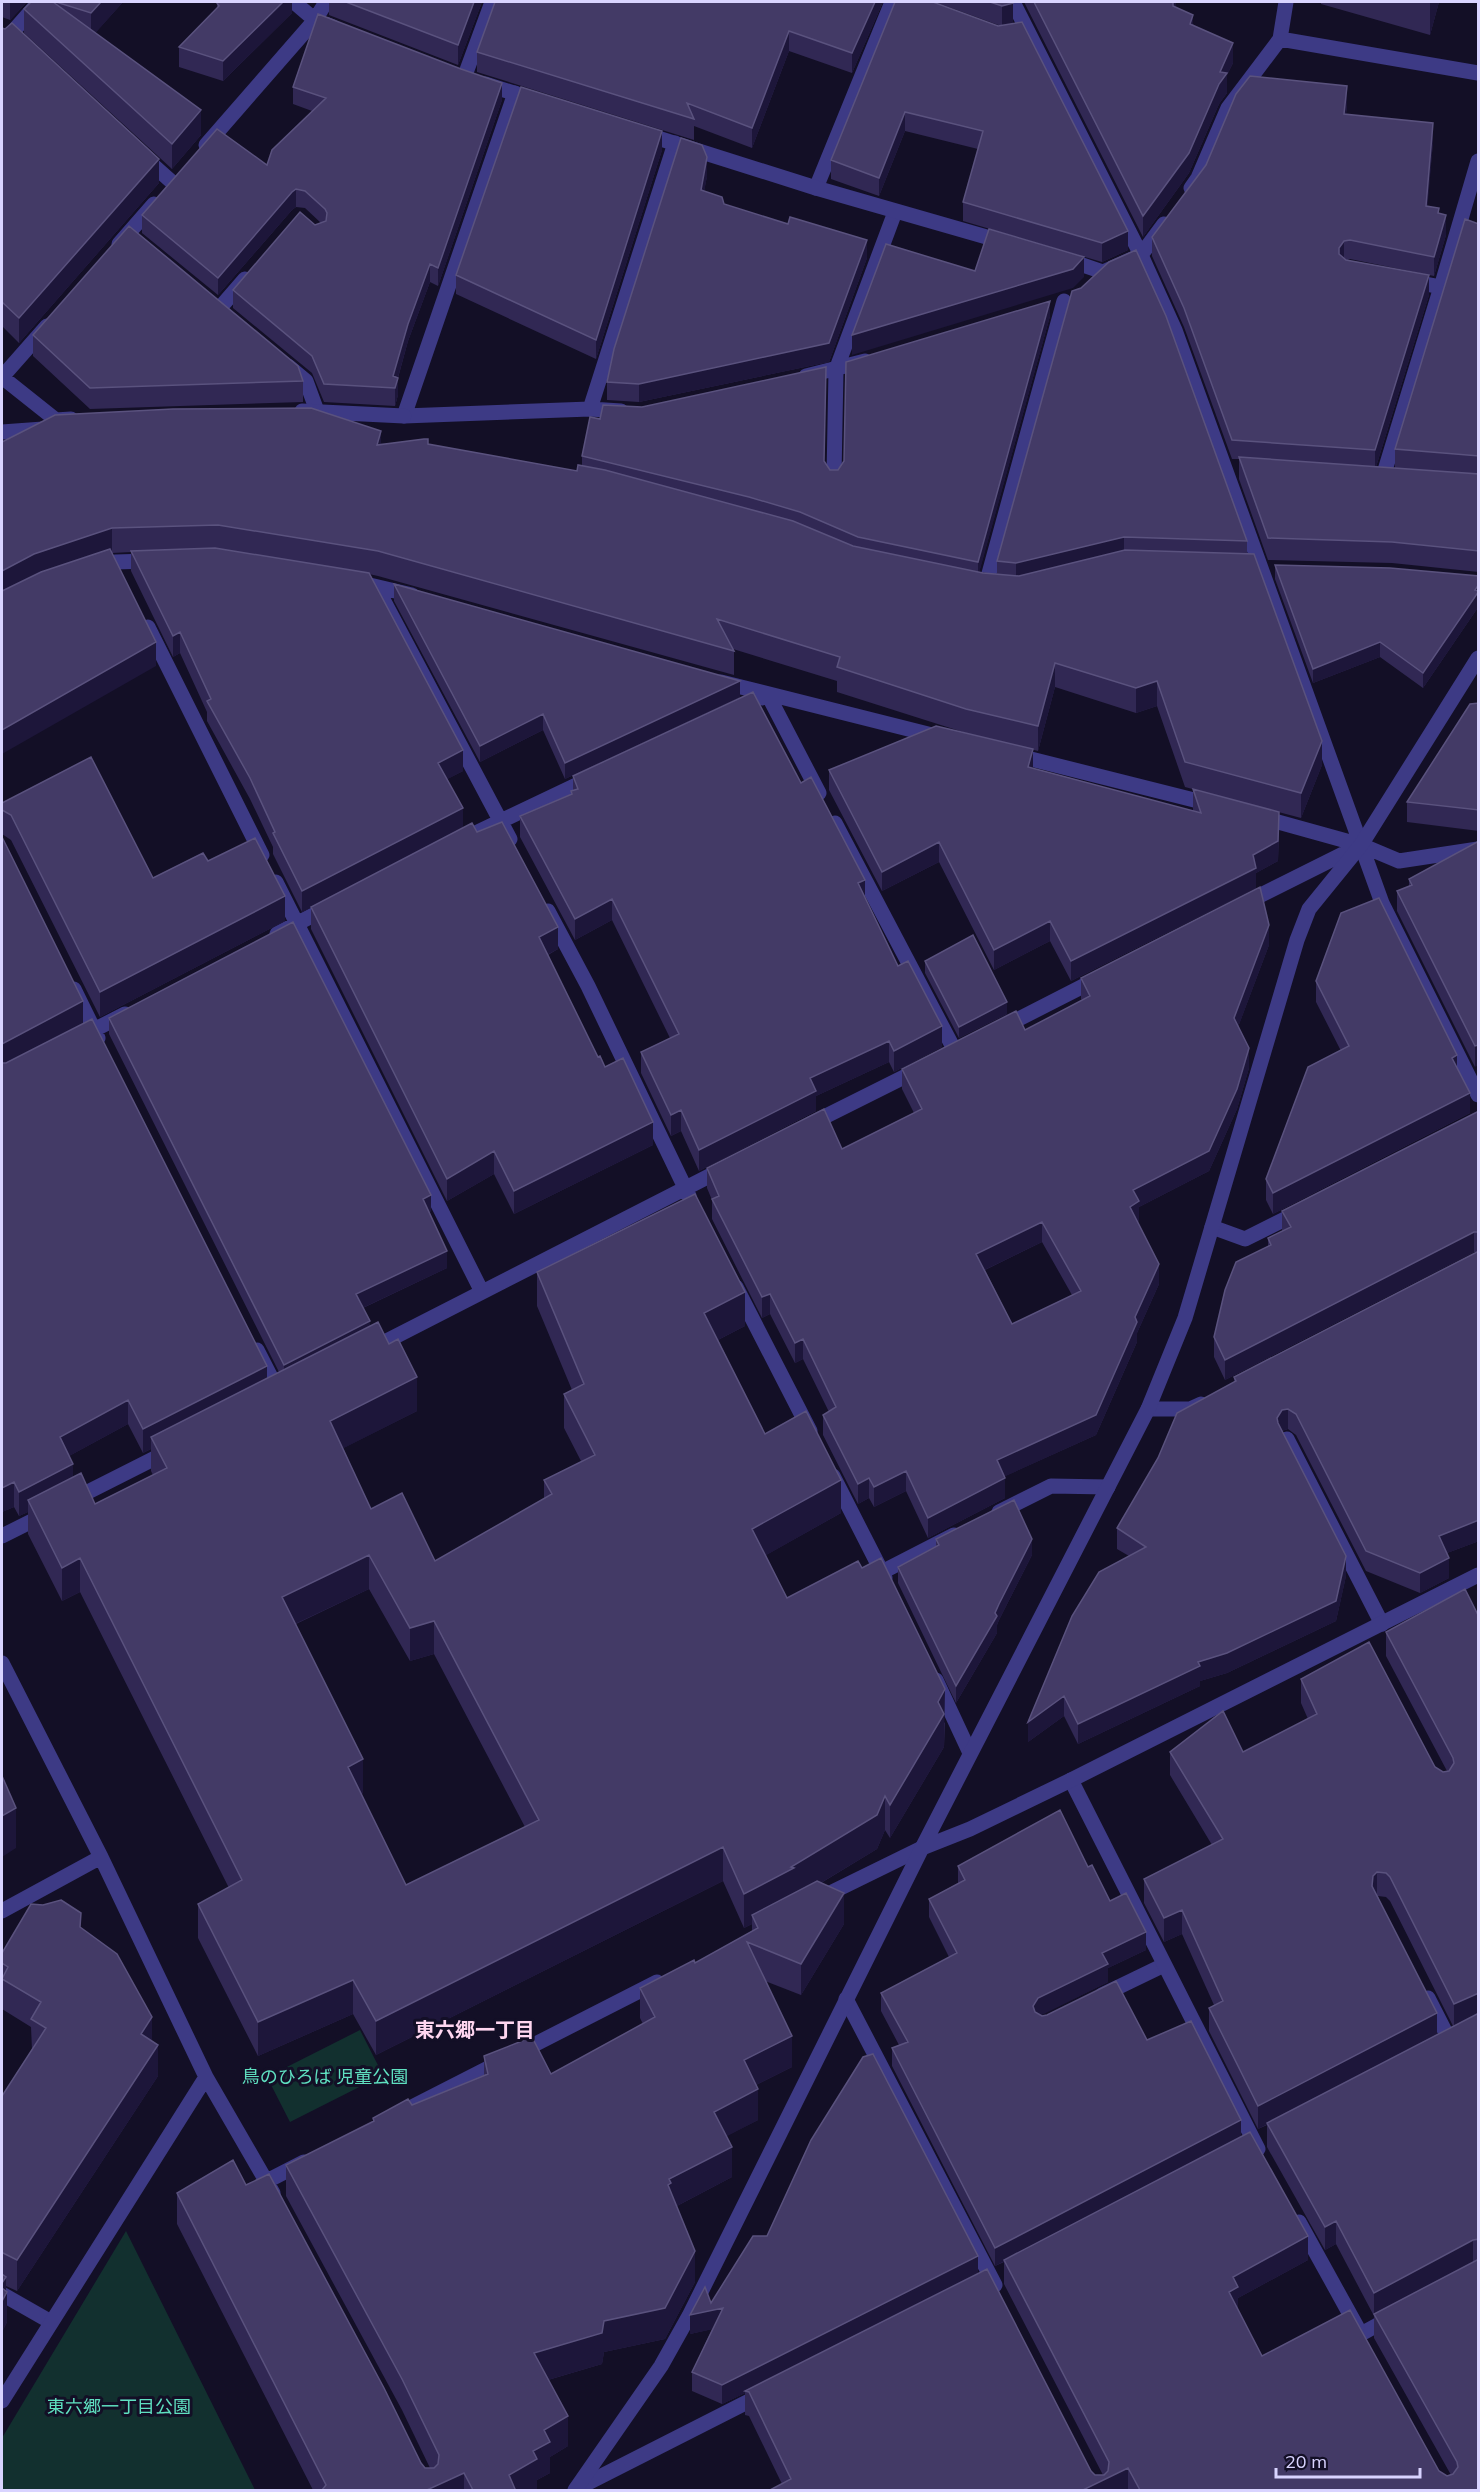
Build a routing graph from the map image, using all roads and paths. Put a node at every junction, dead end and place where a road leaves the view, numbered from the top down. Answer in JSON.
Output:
{"nodes":[{"id":1,"x":39,"y":2,"type":"edge"},
{"id":2,"x":294,"y":2,"type":"edge"},
{"id":3,"x":326,"y":2,"type":"edge"},
{"id":4,"x":492,"y":2,"type":"edge"},
{"id":5,"x":892,"y":2,"type":"edge"},
{"id":6,"x":1013,"y":2,"type":"edge"},
{"id":7,"x":1286,"y":2,"type":"edge"},
{"id":8,"x":315,"y":20,"type":"junction"},
{"id":9,"x":1028,"y":30,"type":"junction"},
{"id":10,"x":347,"y":33,"type":"edge"},
{"id":11,"x":1010,"y":34,"type":"edge"},
{"id":12,"x":8,"y":37,"type":"edge"},
{"id":13,"x":1280,"y":39,"type":"junction"},
{"id":14,"x":1479,"y":73,"type":"edge"},
{"id":15,"x":515,"y":93,"type":"junction"},
{"id":16,"x":549,"y":104,"type":"edge"},
{"id":17,"x":629,"y":129,"type":"edge"},
{"id":18,"x":675,"y":143,"type":"junction"},
{"id":19,"x":130,"y":144,"type":"edge"},
{"id":20,"x":195,"y":157,"type":"edge"},
{"id":21,"x":1479,"y":161,"type":"edge"},
{"id":22,"x":816,"y":188,"type":"junction"},
{"id":23,"x":894,"y":212,"type":"junction"},
{"id":24,"x":1021,"y":247,"type":"edge"},
{"id":25,"x":112,"y":252,"type":"edge"},
{"id":26,"x":1141,"y":255,"type":"junction"},
{"id":27,"x":1055,"y":256,"type":"edge"},
{"id":28,"x":256,"y":267,"type":"edge"},
{"id":29,"x":1395,"y":278,"type":"edge"},
{"id":30,"x":1441,"y":286,"type":"junction"},
{"id":31,"x":1042,"y":308,"type":"edge"},
{"id":32,"x":219,"y":309,"type":"edge"},
{"id":33,"x":57,"y":314,"type":"edge"},
{"id":34,"x":882,"y":356,"type":"edge"},
{"id":35,"x":280,"y":360,"type":"edge"},
{"id":36,"x":836,"y":369,"type":"junction"},
{"id":37,"x":2,"y":377,"type":"edge"},
{"id":38,"x":790,"y":380,"type":"edge"},
{"id":39,"x":590,"y":409,"type":"junction"},
{"id":40,"x":317,"y":411,"type":"junction"},
{"id":41,"x":640,"y":412,"type":"edge"},
{"id":42,"x":404,"y":416,"type":"junction"},
{"id":43,"x":324,"y":427,"type":"edge"},
{"id":44,"x":2,"y":432,"type":"edge"},
{"id":45,"x":1223,"y":468,"type":"junction"},
{"id":46,"x":1246,"y":470,"type":"edge"},
{"id":47,"x":834,"y":476,"type":"edge"},
{"id":48,"x":1382,"y":480,"type":"edge"},
{"id":49,"x":160,"y":561,"type":"edge"},
{"id":50,"x":1255,"y":570,"type":"junction"},
{"id":51,"x":1281,"y":570,"type":"edge"},
{"id":52,"x":82,"y":573,"type":"edge"},
{"id":53,"x":341,"y":579,"type":"edge"},
{"id":54,"x":965,"y":583,"type":"edge"},
{"id":55,"x":375,"y":585,"type":"junction"},
{"id":56,"x":431,"y":601,"type":"edge"},
{"id":57,"x":142,"y":615,"type":"edge"},
{"id":58,"x":1479,"y":658,"type":"edge"},
{"id":59,"x":700,"y":676,"type":"edge"},
{"id":60,"x":768,"y":695,"type":"junction"},
{"id":61,"x":746,"y":705,"type":"edge"},
{"id":62,"x":950,"y":740,"type":"edge"},
{"id":63,"x":996,"y":751,"type":"edge"},
{"id":64,"x":607,"y":770,"type":"edge"},
{"id":65,"x":1221,"y":807,"type":"edge"},
{"id":66,"x":1242,"y":813,"type":"edge"},
{"id":67,"x":500,"y":820,"type":"junction"},
{"id":68,"x":1361,"y":845,"type":"junction"},
{"id":69,"x":449,"y":846,"type":"edge"},
{"id":70,"x":1479,"y":849,"type":"edge"},
{"id":71,"x":517,"y":851,"type":"edge"},
{"id":72,"x":538,"y":892,"type":"edge"},
{"id":73,"x":337,"y":903,"type":"edge"},
{"id":74,"x":1226,"y":914,"type":"edge"},
{"id":75,"x":296,"y":923,"type":"junction"},
{"id":76,"x":266,"y":939,"type":"edge"},
{"id":77,"x":1111,"y":972,"type":"edge"},
{"id":78,"x":68,"y":978,"type":"edge"},
{"id":79,"x":134,"y":1009,"type":"edge"},
{"id":80,"x":94,"y":1030,"type":"junction"},
{"id":81,"x":986,"y":1035,"type":"edge"},
{"id":82,"x":63,"y":1046,"type":"edge"},
{"id":83,"x":104,"y":1051,"type":"edge"},
{"id":84,"x":1479,"y":1095,"type":"edge"},
{"id":85,"x":801,"y":1129,"type":"edge"},
{"id":86,"x":738,"y":1161,"type":"edge"},
{"id":87,"x":685,"y":1188,"type":"junction"},
{"id":88,"x":694,"y":1205,"type":"edge"},
{"id":89,"x":1308,"y":1207,"type":"edge"},
{"id":90,"x":1212,"y":1227,"type":"junction"},
{"id":91,"x":731,"y":1277,"type":"edge"},
{"id":92,"x":482,"y":1292,"type":"junction"},
{"id":93,"x":248,"y":1332,"type":"edge"},
{"id":94,"x":354,"y":1357,"type":"edge"},
{"id":95,"x":280,"y":1395,"type":"edge"},
{"id":96,"x":1211,"y":1399,"type":"edge"},
{"id":97,"x":1148,"y":1409,"type":"junction"},
{"id":98,"x":1287,"y":1439,"type":"edge"},
{"id":99,"x":184,"y":1444,"type":"edge"},
{"id":100,"x":817,"y":1446,"type":"edge"},
{"id":101,"x":828,"y":1467,"type":"edge"},
{"id":102,"x":1108,"y":1487,"type":"junction"},
{"id":103,"x":988,"y":1518,"type":"edge"},
{"id":104,"x":967,"y":1529,"type":"edge"},
{"id":105,"x":2,"y":1536,"type":"edge"},
{"id":106,"x":882,"y":1572,"type":"junction"},
{"id":107,"x":1479,"y":1575,"type":"edge"},
{"id":108,"x":892,"y":1592,"type":"edge"},
{"id":109,"x":1382,"y":1624,"type":"junction"},
{"id":110,"x":2,"y":1663,"type":"edge"},
{"id":111,"x":928,"y":1664,"type":"edge"},
{"id":112,"x":970,"y":1753,"type":"junction"},
{"id":113,"x":1071,"y":1780,"type":"junction"},
{"id":114,"x":922,"y":1848,"type":"junction"},
{"id":115,"x":101,"y":1857,"type":"junction"},
{"id":116,"x":811,"y":1903,"type":"edge"},
{"id":117,"x":2,"y":1911,"type":"edge"},
{"id":118,"x":1164,"y":1965,"type":"junction"},
{"id":119,"x":675,"y":1973,"type":"edge"},
{"id":120,"x":1424,"y":1989,"type":"edge"},
{"id":121,"x":846,"y":1999,"type":"junction"},
{"id":122,"x":1083,"y":2005,"type":"edge"},
{"id":123,"x":1450,"y":2041,"type":"edge"},
{"id":124,"x":206,"y":2077,"type":"junction"},
{"id":125,"x":403,"y":2112,"type":"edge"},
{"id":126,"x":319,"y":2154,"type":"edge"},
{"id":127,"x":1265,"y":2161,"type":"edge"},
{"id":128,"x":267,"y":2181,"type":"junction"},
{"id":129,"x":283,"y":2212,"type":"edge"},
{"id":130,"x":1293,"y":2212,"type":"edge"},
{"id":131,"x":2,"y":2294,"type":"edge"},
{"id":132,"x":1003,"y":2300,"type":"edge"},
{"id":133,"x":1410,"y":2308,"type":"edge"},
{"id":134,"x":51,"y":2322,"type":"junction"},
{"id":135,"x":778,"y":2387,"type":"edge"},
{"id":136,"x":2,"y":2401,"type":"edge"},
{"id":137,"x":575,"y":2490,"type":"edge"}],
"edges":[{"from":1,"to":12,"type":"street"},
{"from":2,"to":8,"type":"street"},
{"from":3,"to":8,"type":"street"},
{"from":4,"to":15,"type":"street"},
{"from":5,"to":22,"type":"street"},
{"from":6,"to":9,"type":"street"},
{"from":7,"to":13,"type":"street"},
{"from":8,"to":10,"type":"street"},
{"from":8,"to":20,"type":"street"},
{"from":9,"to":11,"type":"street"},
{"from":9,"to":26,"type":"street"},
{"from":13,"to":14,"type":"street"},
{"from":13,"to":26,"type":"street"},
{"from":15,"to":16,"type":"street"},
{"from":15,"to":42,"type":"street"},
{"from":17,"to":18,"type":"street"},
{"from":18,"to":22,"type":"street"},
{"from":18,"to":39,"type":"street"},
{"from":19,"to":25,"type":"street"},
{"from":21,"to":30,"type":"street"},
{"from":22,"to":23,"type":"street"},
{"from":23,"to":24,"type":"street"},
{"from":23,"to":36,"type":"street"},
{"from":26,"to":27,"type":"street"},
{"from":26,"to":45,"type":"street"},
{"from":28,"to":32,"type":"street"},
{"from":29,"to":30,"type":"street"},
{"from":30,"to":48,"type":"street"},
{"from":31,"to":54,"type":"street"},
{"from":33,"to":37,"type":"street"},
{"from":34,"to":36,"type":"street"},
{"from":35,"to":40,"type":"street"},
{"from":36,"to":38,"type":"street"},
{"from":36,"to":47,"type":"street"},
{"from":37,"to":44,"type":"street"},
{"from":39,"to":41,"type":"street"},
{"from":39,"to":42,"type":"street"},
{"from":40,"to":42,"type":"street"},
{"from":40,"to":43,"type":"street"},
{"from":45,"to":46,"type":"street"},
{"from":45,"to":50,"type":"street"},
{"from":49,"to":52,"type":"street"},
{"from":50,"to":51,"type":"street"},
{"from":50,"to":68,"type":"street"},
{"from":53,"to":55,"type":"street"},
{"from":55,"to":56,"type":"street"},
{"from":55,"to":67,"type":"street"},
{"from":57,"to":75,"type":"street"},
{"from":58,"to":68,"type":"street"},
{"from":59,"to":60,"type":"street"},
{"from":60,"to":61,"type":"street"},
{"from":60,"to":62,"type":"street"},
{"from":60,"to":85,"type":"street"},
{"from":63,"to":65,"type":"street"},
{"from":64,"to":67,"type":"street"},
{"from":66,"to":68,"type":"street"},
{"from":67,"to":69,"type":"street"},
{"from":67,"to":71,"type":"street"},
{"from":68,"to":70,"type":"street"},
{"from":68,"to":74,"type":"street"},
{"from":68,"to":84,"type":"street"},
{"from":68,"to":90,"type":"street"},
{"from":72,"to":87,"type":"street"},
{"from":73,"to":75,"type":"street"},
{"from":75,"to":76,"type":"street"},
{"from":75,"to":92,"type":"street"},
{"from":77,"to":81,"type":"street"},
{"from":78,"to":80,"type":"street"},
{"from":79,"to":80,"type":"street"},
{"from":80,"to":82,"type":"street"},
{"from":80,"to":83,"type":"street"},
{"from":86,"to":87,"type":"street"},
{"from":87,"to":88,"type":"street"},
{"from":87,"to":92,"type":"street"},
{"from":89,"to":90,"type":"street"},
{"from":90,"to":97,"type":"street"},
{"from":91,"to":100,"type":"street"},
{"from":92,"to":94,"type":"street"},
{"from":93,"to":95,"type":"street"},
{"from":96,"to":97,"type":"street"},
{"from":97,"to":102,"type":"street"},
{"from":98,"to":109,"type":"street"},
{"from":99,"to":105,"type":"street"},
{"from":101,"to":106,"type":"street"},
{"from":102,"to":103,"type":"street"},
{"from":102,"to":112,"type":"street"},
{"from":104,"to":106,"type":"street"},
{"from":106,"to":108,"type":"street"},
{"from":107,"to":109,"type":"street"},
{"from":109,"to":113,"type":"street"},
{"from":110,"to":115,"type":"street"},
{"from":111,"to":112,"type":"street"},
{"from":112,"to":114,"type":"street"},
{"from":113,"to":114,"type":"street"},
{"from":113,"to":118,"type":"street"},
{"from":114,"to":116,"type":"street"},
{"from":114,"to":121,"type":"street"},
{"from":115,"to":117,"type":"street"},
{"from":115,"to":124,"type":"street"},
{"from":118,"to":122,"type":"street"},
{"from":118,"to":127,"type":"street"},
{"from":119,"to":125,"type":"street"},
{"from":120,"to":123,"type":"street"},
{"from":121,"to":132,"type":"street"},
{"from":121,"to":137,"type":"street"},
{"from":124,"to":128,"type":"street"},
{"from":124,"to":134,"type":"street"},
{"from":126,"to":128,"type":"street"},
{"from":128,"to":129,"type":"street"},
{"from":130,"to":133,"type":"street"},
{"from":131,"to":134,"type":"street"},
{"from":134,"to":136,"type":"street"},
{"from":135,"to":137,"type":"street"}]}
